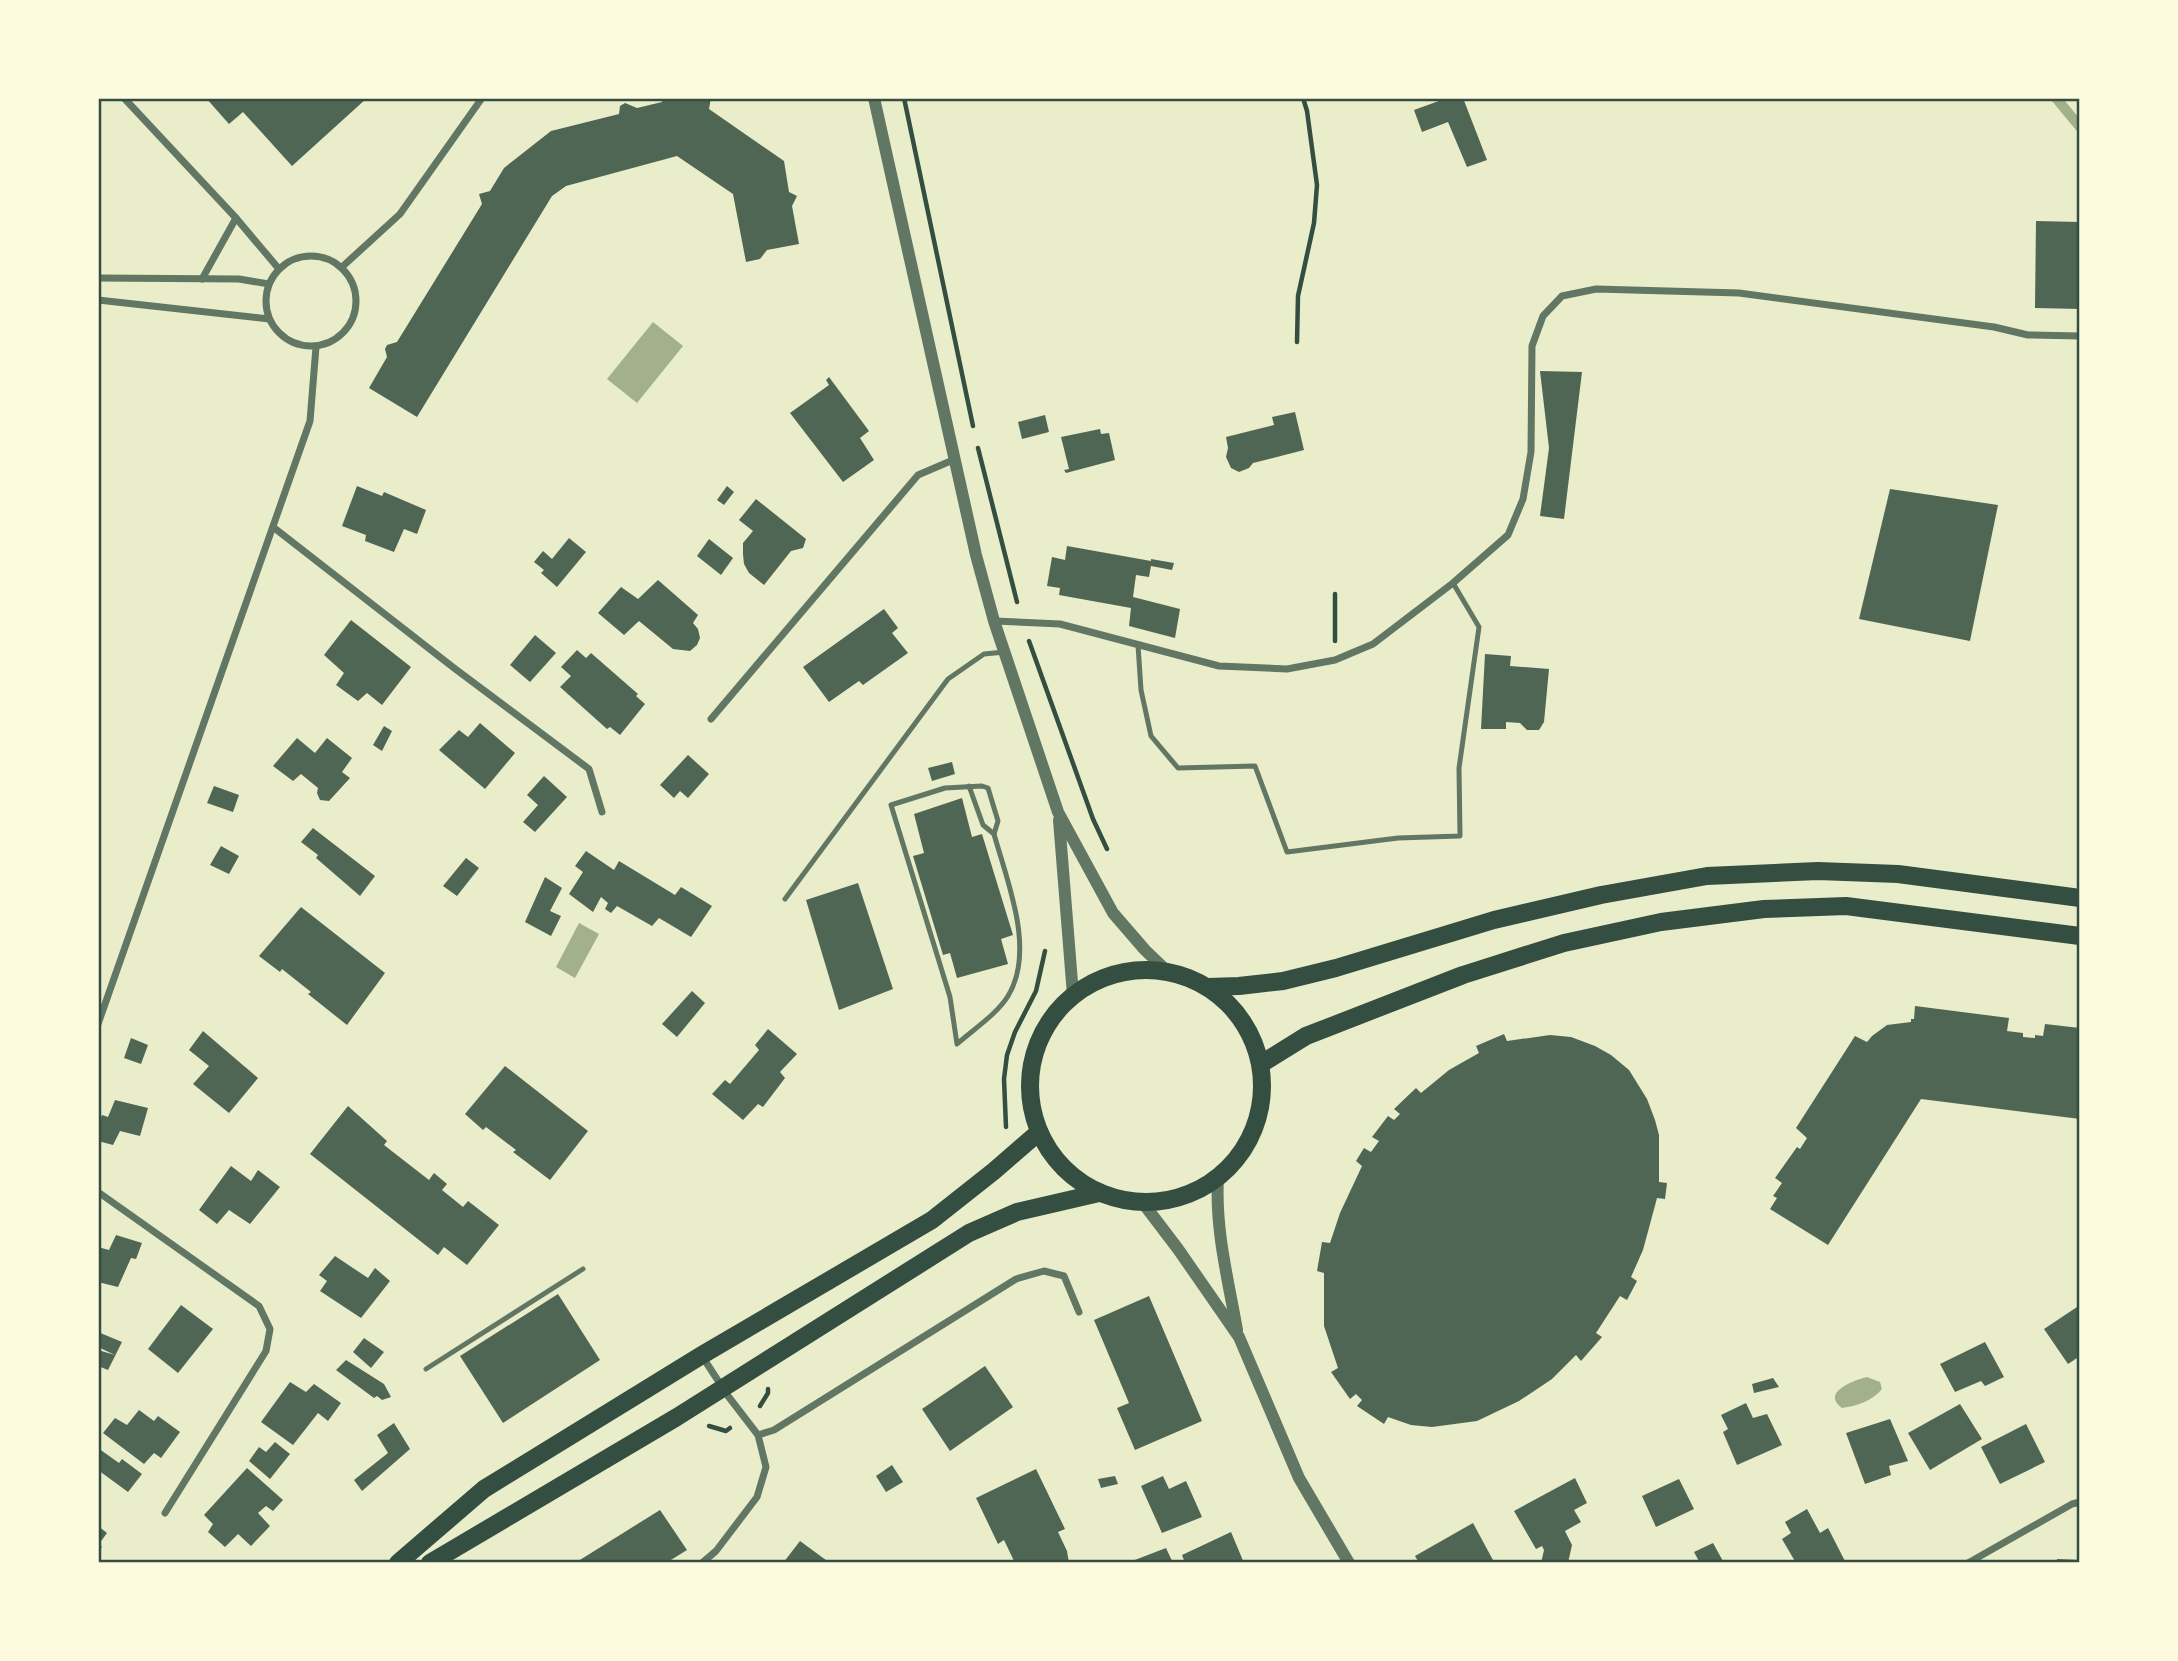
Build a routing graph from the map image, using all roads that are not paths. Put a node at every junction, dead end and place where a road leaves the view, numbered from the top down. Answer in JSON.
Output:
{"nodes":[{"id":1,"x":124,"y":98,"type":"edge"},
{"id":2,"x":482,"y":98,"type":"edge"},
{"id":3,"x":874,"y":98,"type":"edge"},
{"id":4,"x":236,"y":218,"type":"junction"},
{"id":5,"x":342,"y":267,"type":"junction"},
{"id":6,"x":279,"y":269,"type":"junction"},
{"id":7,"x":98,"y":278,"type":"edge"},
{"id":8,"x":202,"y":279,"type":"junction"},
{"id":9,"x":269,"y":284,"type":"junction"},
{"id":10,"x":98,"y":300,"type":"edge"},
{"id":11,"x":269,"y":319,"type":"junction"},
{"id":12,"x":2080,"y":335,"type":"edge"},
{"id":13,"x":316,"y":347,"type":"junction"},
{"id":14,"x":953,"y":460,"type":"junction"},
{"id":15,"x":274,"y":527,"type":"junction"},
{"id":16,"x":1453,"y":583,"type":"junction"},
{"id":17,"x":995,"y":621,"type":"junction"},
{"id":18,"x":1138,"y":645,"type":"junction"},
{"id":19,"x":1004,"y":652,"type":"junction"},
{"id":20,"x":711,"y":719,"type":"dead end"},
{"id":21,"x":969,"y":786,"type":"junction"},
{"id":22,"x":602,"y":812,"type":"dead end"},
{"id":23,"x":1058,"y":813,"type":"junction"},
{"id":24,"x":994,"y":834,"type":"junction"},
{"id":25,"x":2080,"y":898,"type":"edge"},
{"id":26,"x":785,"y":899,"type":"dead end"},
{"id":27,"x":2080,"y":936,"type":"edge"},
{"id":28,"x":1168,"y":972,"type":"junction"},
{"id":29,"x":1208,"y":987,"type":"junction"},
{"id":30,"x":1073,"y":995,"type":"junction"},
{"id":31,"x":98,"y":1024,"type":"edge"},
{"id":32,"x":1261,"y":1064,"type":"junction"},
{"id":33,"x":1038,"y":1132,"type":"junction"},
{"id":34,"x":1218,"y":1178,"type":"junction"},
{"id":35,"x":98,"y":1192,"type":"edge"},
{"id":36,"x":1099,"y":1193,"type":"junction"},
{"id":37,"x":1143,"y":1203,"type":"junction"},
{"id":38,"x":583,"y":1269,"type":"dead end"},
{"id":39,"x":1079,"y":1312,"type":"dead end"},
{"id":40,"x":1239,"y":1337,"type":"junction"},
{"id":41,"x":702,"y":1355,"type":"junction"},
{"id":42,"x":426,"y":1368,"type":"dead end"},
{"id":43,"x":723,"y":1387,"type":"junction"},
{"id":44,"x":758,"y":1435,"type":"junction"},
{"id":45,"x":2080,"y":1502,"type":"edge"},
{"id":46,"x":165,"y":1513,"type":"dead end"},
{"id":47,"x":398,"y":1563,"type":"edge"},
{"id":48,"x":430,"y":1563,"type":"edge"},
{"id":49,"x":702,"y":1563,"type":"edge"},
{"id":50,"x":1349,"y":1563,"type":"edge"},
{"id":51,"x":1968,"y":1563,"type":"edge"}],
"edges":[{"from":1,"to":4,"type":"street"},
{"from":2,"to":5,"type":"street"},
{"from":3,"to":14,"type":"street"},
{"from":4,"to":6,"type":"street"},
{"from":4,"to":8,"type":"street"},
{"from":5,"to":6,"type":"street"},
{"from":5,"to":13,"type":"street"},
{"from":6,"to":9,"type":"street"},
{"from":7,"to":8,"type":"street"},
{"from":8,"to":9,"type":"street"},
{"from":9,"to":11,"type":"street"},
{"from":10,"to":11,"type":"street"},
{"from":11,"to":13,"type":"street"},
{"from":12,"to":16,"type":"street"},
{"from":13,"to":15,"type":"street"},
{"from":14,"to":17,"type":"street"},
{"from":14,"to":20,"type":"street"},
{"from":15,"to":22,"type":"street"},
{"from":15,"to":31,"type":"street"},
{"from":16,"to":18,"type":"street"},
{"from":16,"to":18,"type":"lane"},
{"from":17,"to":18,"type":"street"},
{"from":17,"to":19,"type":"street"},
{"from":19,"to":23,"type":"street"},
{"from":19,"to":26,"type":"lane"},
{"from":21,"to":24,"type":"lane"},
{"from":21,"to":24,"type":"lane"},
{"from":21,"to":24,"type":"lane"},
{"from":23,"to":28,"type":"street"},
{"from":23,"to":30,"type":"street"},
{"from":25,"to":29,"type":"main road"},
{"from":27,"to":32,"type":"main road"},
{"from":28,"to":29,"type":"main road"},
{"from":28,"to":30,"type":"main road"},
{"from":29,"to":32,"type":"main road"},
{"from":30,"to":33,"type":"main road"},
{"from":32,"to":34,"type":"main road"},
{"from":33,"to":36,"type":"main road"},
{"from":33,"to":41,"type":"main road"},
{"from":34,"to":37,"type":"main road"},
{"from":34,"to":40,"type":"street"},
{"from":35,"to":46,"type":"street"},
{"from":36,"to":37,"type":"main road"},
{"from":36,"to":43,"type":"main road"},
{"from":37,"to":40,"type":"street"},
{"from":38,"to":42,"type":"lane"},
{"from":39,"to":44,"type":"street"},
{"from":40,"to":50,"type":"street"},
{"from":41,"to":43,"type":"street"},
{"from":41,"to":47,"type":"main road"},
{"from":43,"to":44,"type":"street"},
{"from":43,"to":48,"type":"main road"},
{"from":44,"to":49,"type":"street"},
{"from":45,"to":51,"type":"street"}]}
